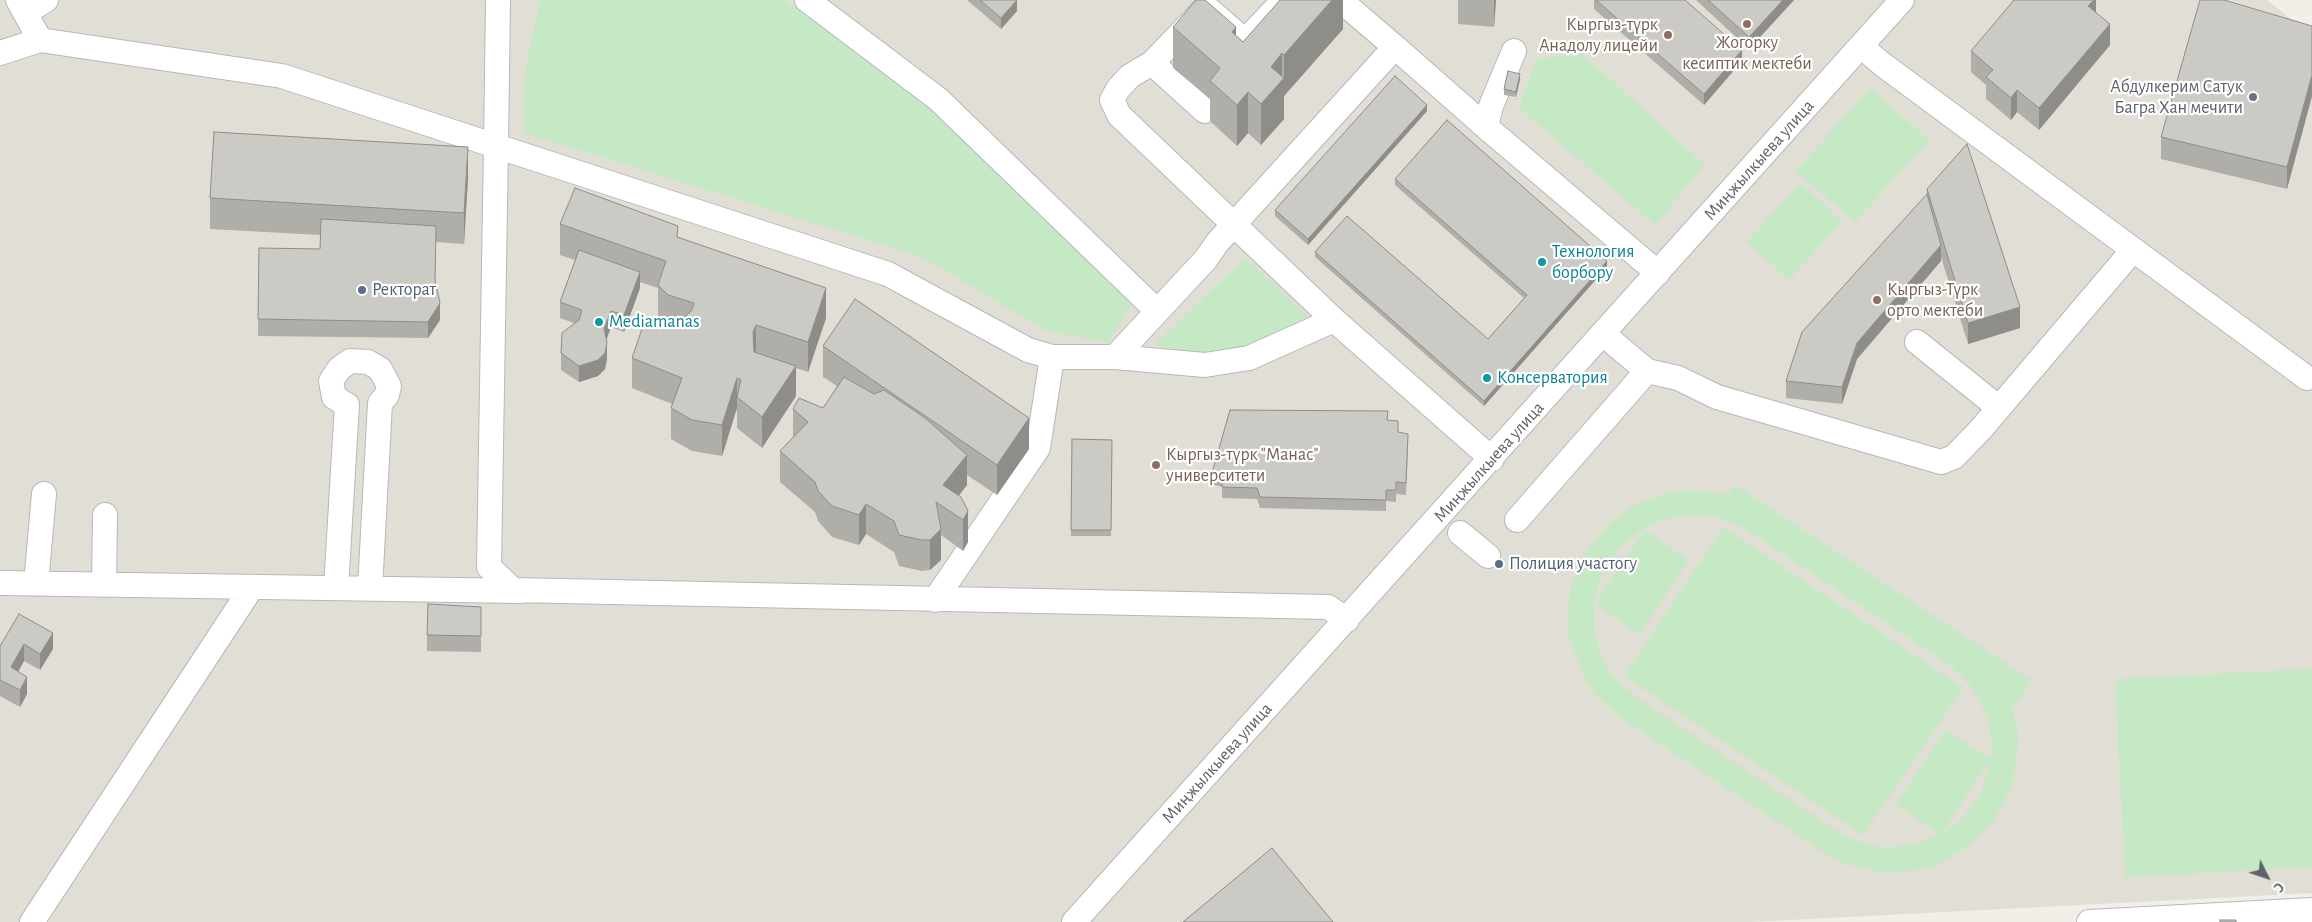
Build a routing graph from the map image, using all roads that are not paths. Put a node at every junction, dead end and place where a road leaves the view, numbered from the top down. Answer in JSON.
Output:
{"nodes":[{"id":1,"x":46,"y":0,"type":"edge"},
{"id":2,"x":498,"y":0,"type":"edge"},
{"id":3,"x":807,"y":0,"type":"edge"},
{"id":4,"x":1284,"y":0,"type":"edge"},
{"id":5,"x":1340,"y":0,"type":"edge"},
{"id":6,"x":1902,"y":0,"type":"edge"},
{"id":7,"x":21,"y":6,"type":"edge"},
{"id":8,"x":40,"y":40,"type":"junction"},
{"id":9,"x":1861,"y":46,"type":"junction"},
{"id":10,"x":1395,"y":47,"type":"junction"},
{"id":11,"x":1514,"y":50,"type":"dead end"},
{"id":12,"x":0,"y":53,"type":"edge"},
{"id":13,"x":1152,"y":63,"type":"junction"},
{"id":14,"x":1204,"y":111,"type":"dead end"},
{"id":15,"x":1486,"y":127,"type":"junction"},
{"id":16,"x":496,"y":146,"type":"junction"},
{"id":17,"x":1235,"y":225,"type":"junction"},
{"id":18,"x":2133,"y":250,"type":"junction"},
{"id":19,"x":1658,"y":273,"type":"junction"},
{"id":20,"x":1157,"y":311,"type":"junction"},
{"id":21,"x":1334,"y":320,"type":"junction"},
{"id":22,"x":1603,"y":334,"type":"junction"},
{"id":23,"x":1917,"y":342,"type":"dead end"},
{"id":24,"x":1052,"y":357,"type":"junction"},
{"id":25,"x":1115,"y":357,"type":"junction"},
{"id":26,"x":1647,"y":371,"type":"junction"},
{"id":27,"x":2307,"y":378,"type":"dead end"},
{"id":28,"x":2000,"y":408,"type":"junction"},
{"id":29,"x":1492,"y":459,"type":"junction"},
{"id":30,"x":44,"y":494,"type":"dead end"},
{"id":31,"x":105,"y":515,"type":"dead end"},
{"id":32,"x":1517,"y":520,"type":"dead end"},
{"id":33,"x":1460,"y":533,"type":"dead end"},
{"id":34,"x":1488,"y":556,"type":"dead end"},
{"id":35,"x":0,"y":583,"type":"edge"},
{"id":36,"x":36,"y":584,"type":"junction"},
{"id":37,"x":104,"y":585,"type":"junction"},
{"id":38,"x":252,"y":587,"type":"junction"},
{"id":39,"x":336,"y":588,"type":"junction"},
{"id":40,"x":370,"y":589,"type":"junction"},
{"id":41,"x":536,"y":591,"type":"junction"},
{"id":42,"x":935,"y":600,"type":"junction"},
{"id":43,"x":1347,"y":620,"type":"junction"},
{"id":44,"x":2312,"y":910,"type":"edge"},
{"id":45,"x":32,"y":922,"type":"edge"},
{"id":46,"x":1074,"y":922,"type":"edge"},
{"id":47,"x":2089,"y":922,"type":"edge"}],
"edges":[{"from":1,"to":7,"type":"street"},
{"from":2,"to":16,"type":"street"},
{"from":3,"to":20,"type":"street"},
{"from":4,"to":13,"type":"street"},
{"from":5,"to":10,"type":"street"},
{"from":6,"to":9,"type":"street","name":"Миңжылкыева улица"},
{"from":7,"to":8,"type":"street"},
{"from":8,"to":12,"type":"street"},
{"from":8,"to":16,"type":"street"},
{"from":9,"to":18,"type":"street"},
{"from":9,"to":19,"type":"street","name":"Миңжылкыева улица"},
{"from":10,"to":15,"type":"street"},
{"from":10,"to":17,"type":"street"},
{"from":11,"to":15,"type":"street"},
{"from":13,"to":14,"type":"street"},
{"from":13,"to":17,"type":"street"},
{"from":15,"to":19,"type":"street"},
{"from":16,"to":24,"type":"street"},
{"from":16,"to":41,"type":"street"},
{"from":17,"to":20,"type":"street"},
{"from":17,"to":21,"type":"street"},
{"from":18,"to":27,"type":"street"},
{"from":18,"to":28,"type":"street"},
{"from":19,"to":22,"type":"street","name":"Миңжылкыева улица"},
{"from":20,"to":25,"type":"street"},
{"from":21,"to":25,"type":"street"},
{"from":21,"to":29,"type":"street"},
{"from":22,"to":26,"type":"street"},
{"from":22,"to":29,"type":"street","name":"Миңжылкыева улица"},
{"from":23,"to":28,"type":"street"},
{"from":24,"to":25,"type":"street"},
{"from":24,"to":42,"type":"street"},
{"from":26,"to":28,"type":"street"},
{"from":26,"to":32,"type":"street"},
{"from":29,"to":43,"type":"street","name":"Миңжылкыева улица"},
{"from":30,"to":36,"type":"street"},
{"from":31,"to":37,"type":"street"},
{"from":33,"to":34,"type":"street"},
{"from":35,"to":36,"type":"street"},
{"from":36,"to":37,"type":"street"},
{"from":37,"to":38,"type":"street"},
{"from":38,"to":39,"type":"street"},
{"from":38,"to":45,"type":"street"},
{"from":39,"to":40,"type":"street"},
{"from":39,"to":40,"type":"street"},
{"from":40,"to":41,"type":"street"},
{"from":41,"to":42,"type":"street"},
{"from":42,"to":43,"type":"street"},
{"from":43,"to":46,"type":"street","name":"Миңжылкыева улица"},
{"from":44,"to":47,"type":"street"}]}
